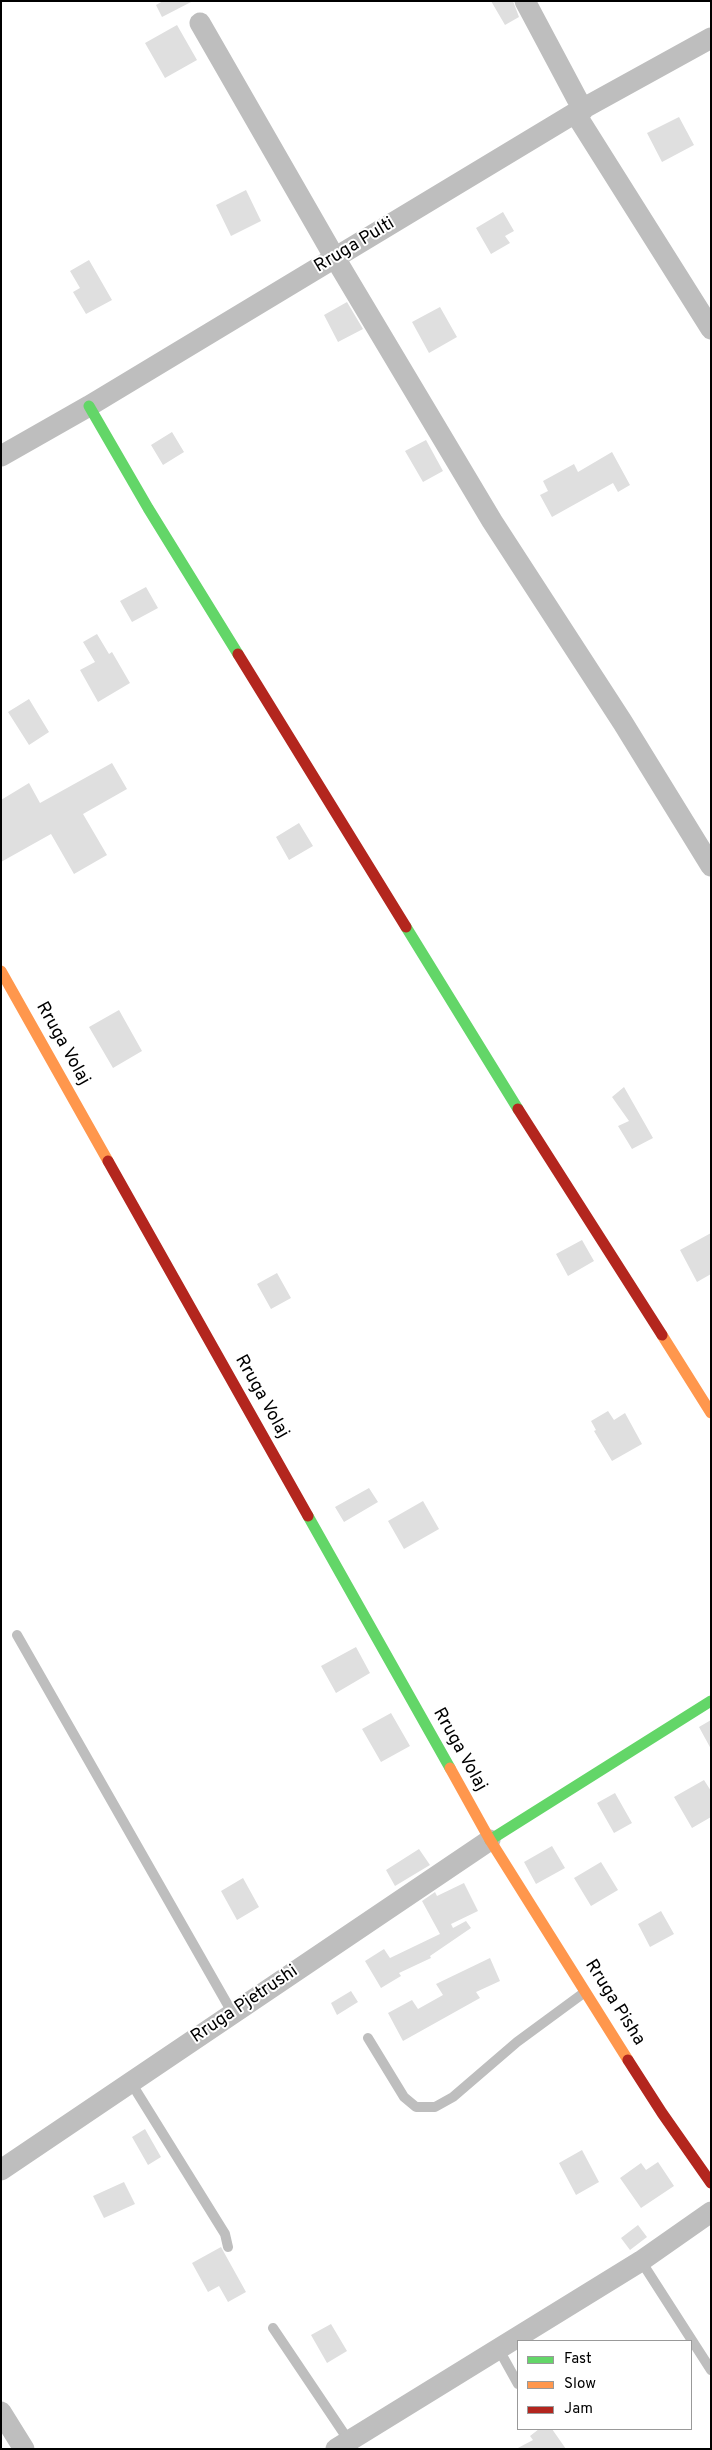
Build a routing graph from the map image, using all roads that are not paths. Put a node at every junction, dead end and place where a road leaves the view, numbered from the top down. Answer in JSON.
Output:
{"nodes":[{"id":1,"x":525,"y":1,"type":"edge"},
{"id":2,"x":200,"y":23,"type":"dead end"},
{"id":3,"x":711,"y":38,"type":"edge"},
{"id":4,"x":579,"y":112,"type":"junction"},
{"id":5,"x":334,"y":258,"type":"junction"},
{"id":6,"x":711,"y":330,"type":"edge"},
{"id":7,"x":89,"y":406,"type":"junction"},
{"id":8,"x":1,"y":456,"type":"edge"},
{"id":9,"x":711,"y":866,"type":"edge"},
{"id":10,"x":1,"y":971,"type":"edge"},
{"id":11,"x":711,"y":1413,"type":"edge"},
{"id":12,"x":17,"y":1634,"type":"dead end"},
{"id":13,"x":711,"y":1701,"type":"edge"},
{"id":14,"x":490,"y":1840,"type":"junction"},
{"id":15,"x":586,"y":1992,"type":"junction"},
{"id":16,"x":233,"y":2014,"type":"junction"},
{"id":17,"x":368,"y":2038,"type":"dead end"},
{"id":18,"x":130,"y":2081,"type":"junction"},
{"id":19,"x":1,"y":2170,"type":"edge"},
{"id":20,"x":711,"y":2183,"type":"edge"},
{"id":21,"x":711,"y":2212,"type":"edge"},
{"id":22,"x":228,"y":2247,"type":"dead end"},
{"id":23,"x":641,"y":2262,"type":"junction"},
{"id":24,"x":273,"y":2328,"type":"dead end"},
{"id":25,"x":692,"y":2340,"type":"edge"},
{"id":26,"x":692,"y":2341,"type":"edge"},
{"id":27,"x":498,"y":2348,"type":"junction"},
{"id":28,"x":711,"y":2370,"type":"edge"},
{"id":29,"x":517,"y":2382,"type":"edge"},
{"id":30,"x":1,"y":2412,"type":"edge"},
{"id":31,"x":342,"y":2445,"type":"edge"},
{"id":32,"x":24,"y":2449,"type":"edge"}],
"edges":[{"from":1,"to":4,"type":"street"},
{"from":2,"to":5,"type":"street"},
{"from":3,"to":4,"type":"street","name":"Rruga Pulti"},
{"from":4,"to":5,"type":"street","name":"Rruga Pulti"},
{"from":4,"to":6,"type":"street"},
{"from":5,"to":7,"type":"street","name":"Rruga Pulti"},
{"from":5,"to":9,"type":"street"},
{"from":7,"to":8,"type":"street","name":"Rruga Pulti"},
{"from":7,"to":11,"type":"street"},
{"from":10,"to":14,"type":"street","name":"Rruga Volaj"},
{"from":12,"to":16,"type":"lane"},
{"from":13,"to":14,"type":"street"},
{"from":14,"to":15,"type":"street","name":"Rruga Pisha"},
{"from":14,"to":16,"type":"street","name":"Rruga Pjetrushi"},
{"from":15,"to":17,"type":"lane"},
{"from":15,"to":20,"type":"street","name":"Rruga Pisha"},
{"from":16,"to":18,"type":"street","name":"Rruga Pjetrushi"},
{"from":18,"to":19,"type":"street","name":"Rruga Pjetrushi"},
{"from":18,"to":22,"type":"lane"},
{"from":21,"to":23,"type":"street"},
{"from":23,"to":25,"type":"lane"},
{"from":23,"to":27,"type":"street"},
{"from":24,"to":31,"type":"lane"},
{"from":26,"to":28,"type":"lane"},
{"from":27,"to":29,"type":"lane"},
{"from":27,"to":31,"type":"street"},
{"from":30,"to":32,"type":"street"}]}
